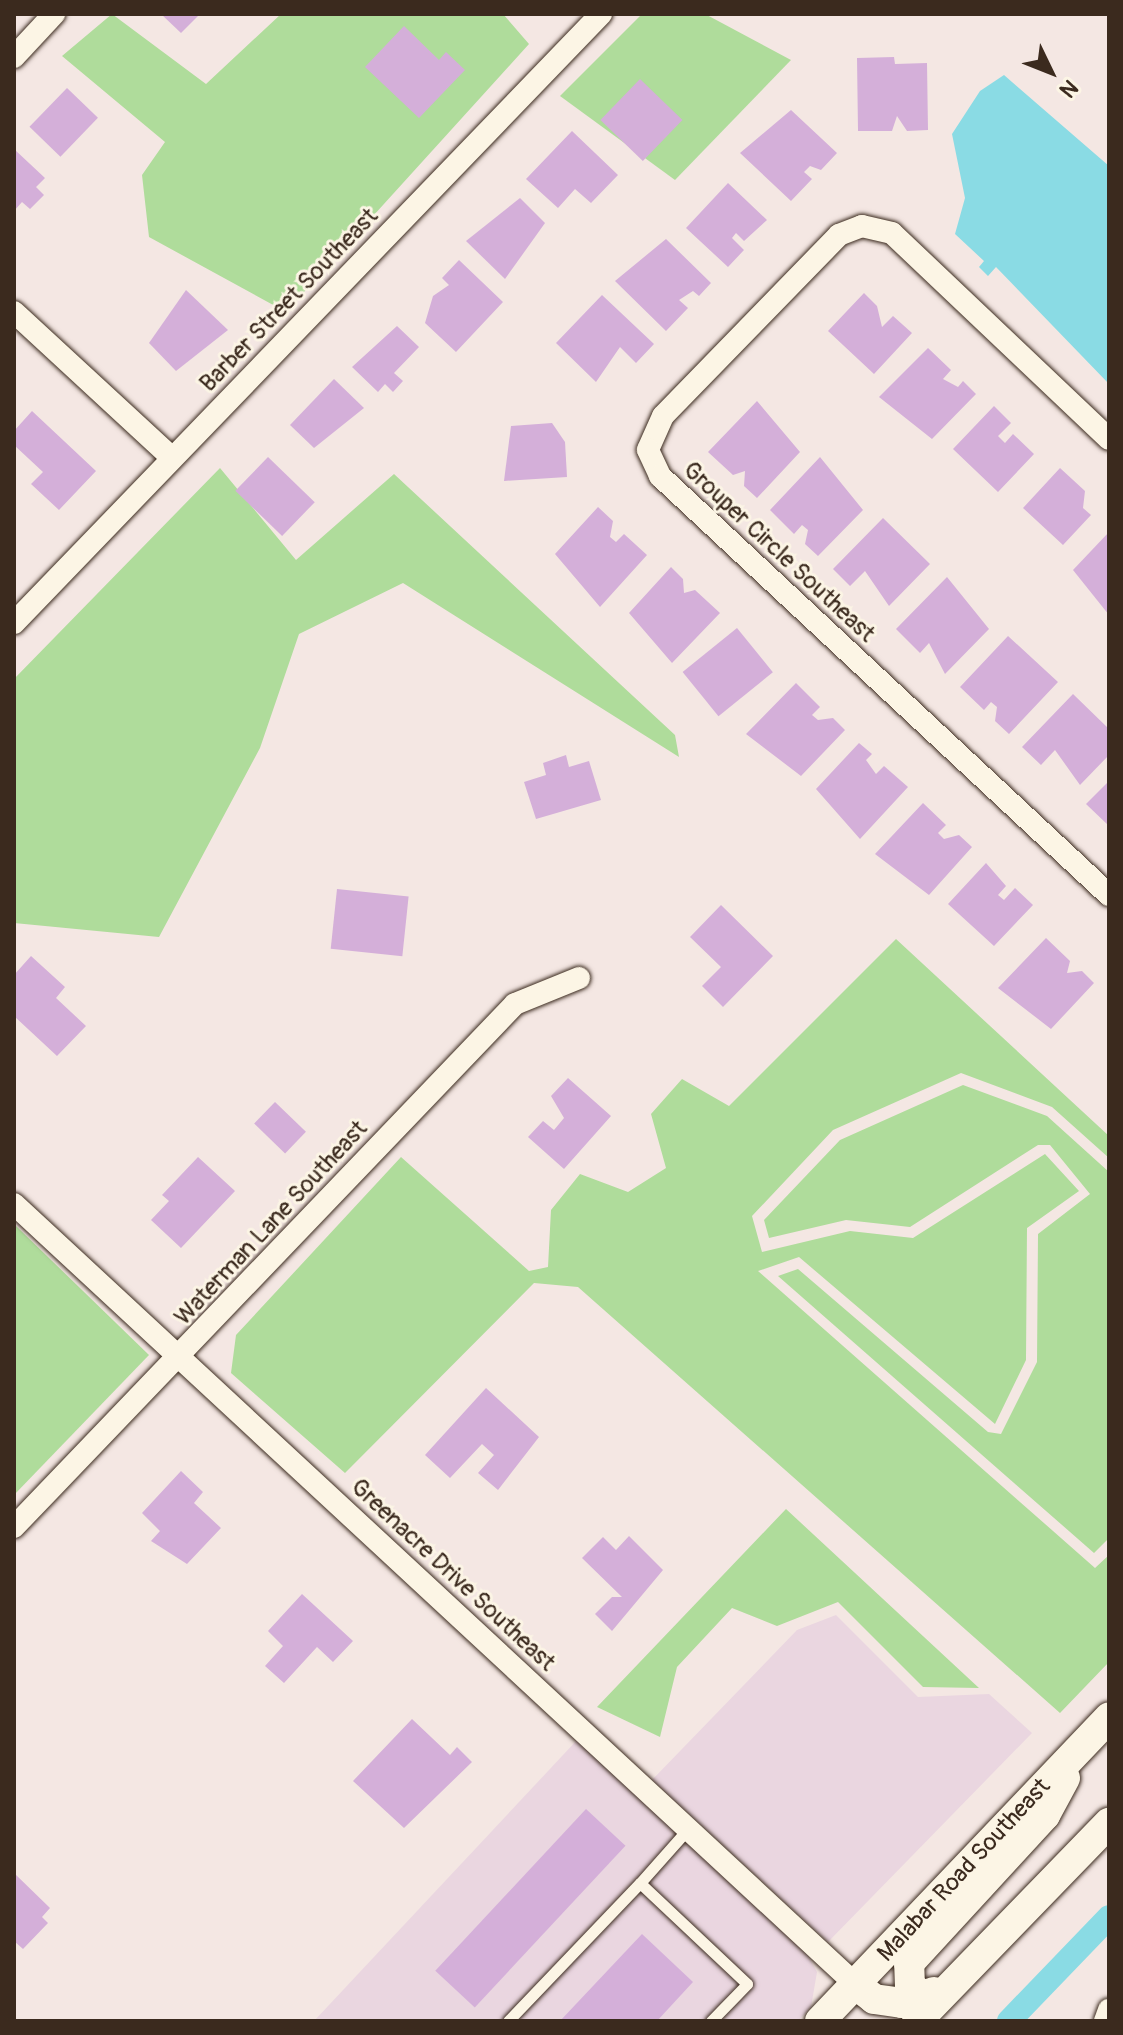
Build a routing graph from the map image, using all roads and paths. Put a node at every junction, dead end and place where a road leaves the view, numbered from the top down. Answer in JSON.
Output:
{"nodes":[{"id":1,"x":54,"y":14,"type":"edge"},
{"id":2,"x":601,"y":14,"type":"edge"},
{"id":3,"x":14,"y":57,"type":"edge"},
{"id":4,"x":14,"y":312,"type":"edge"},
{"id":5,"x":1109,"y":439,"type":"edge"},
{"id":6,"x":172,"y":458,"type":"junction"},
{"id":7,"x":14,"y":623,"type":"edge"},
{"id":8,"x":1109,"y":895,"type":"edge"},
{"id":9,"x":579,"y":978,"type":"dead end"},
{"id":10,"x":14,"y":1204,"type":"edge"},
{"id":11,"x":179,"y":1358,"type":"junction"},
{"id":12,"x":14,"y":1527,"type":"edge"},
{"id":13,"x":1109,"y":1718,"type":"edge"},
{"id":14,"x":1076,"y":1752,"type":"junction"},
{"id":15,"x":1109,"y":1823,"type":"edge"},
{"id":16,"x":687,"y":1830,"type":"junction"},
{"id":17,"x":640,"y":1883,"type":"junction"},
{"id":18,"x":855,"y":1984,"type":"junction"},
{"id":19,"x":921,"y":2008,"type":"edge"},
{"id":20,"x":1109,"y":2010,"type":"edge"},
{"id":21,"x":508,"y":2021,"type":"edge"},
{"id":22,"x":711,"y":2021,"type":"edge"},
{"id":23,"x":820,"y":2021,"type":"edge"},
{"id":24,"x":871,"y":2021,"type":"edge"},
{"id":25,"x":1105,"y":2021,"type":"edge"}],
"edges":[{"from":1,"to":3,"type":"street"},
{"from":2,"to":6,"type":"street","name":"Barber Street Southeast"},
{"from":4,"to":6,"type":"street"},
{"from":5,"to":8,"type":"street","name":"Grouper Circle Southeast"},
{"from":6,"to":7,"type":"street","name":"Barber Street Southeast"},
{"from":9,"to":11,"type":"street","name":"Waterman Lane Southeast"},
{"from":10,"to":11,"type":"street","name":"Greenacre Drive Southeast"},
{"from":11,"to":12,"type":"street","name":"Waterman Lane Southeast"},
{"from":11,"to":16,"type":"street","name":"Greenacre Drive Southeast"},
{"from":13,"to":14,"type":"main road","name":"Malabar Road Southeast"},
{"from":14,"to":18,"type":"main road","name":"Malabar Road Southeast"},
{"from":14,"to":19,"type":"main road"},
{"from":15,"to":19,"type":"main road"},
{"from":16,"to":17,"type":"lane"},
{"from":16,"to":18,"type":"street","name":"Greenacre Drive Southeast"},
{"from":17,"to":21,"type":"lane"},
{"from":17,"to":22,"type":"lane"},
{"from":18,"to":19,"type":"main road"},
{"from":18,"to":23,"type":"main road","name":"Malabar Road Southeast"},
{"from":18,"to":24,"type":"main road"},
{"from":20,"to":25,"type":"street"}]}
